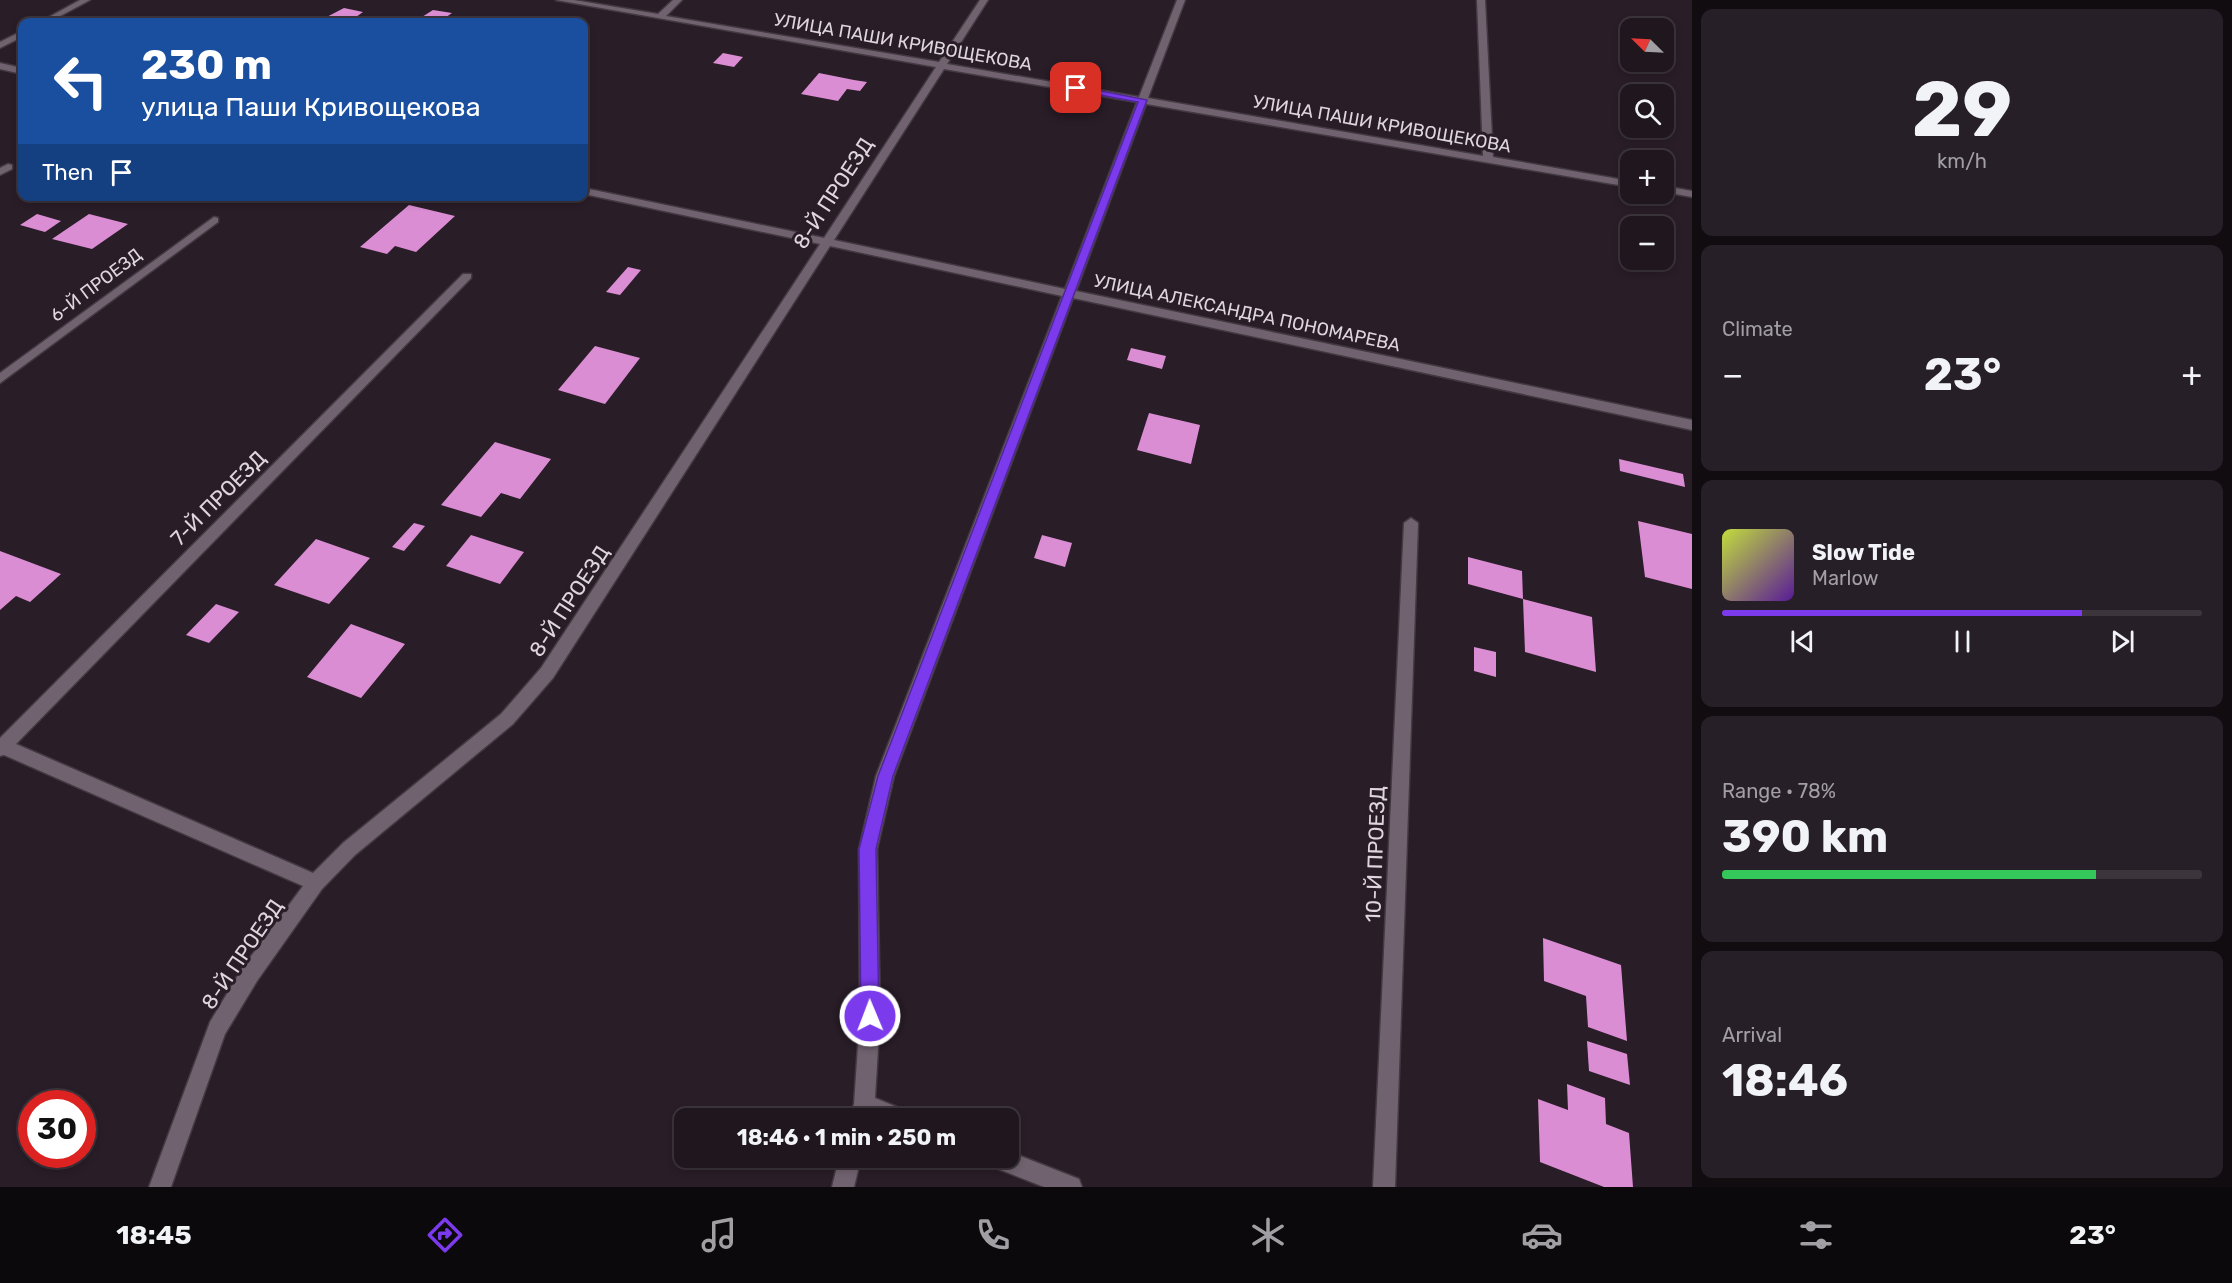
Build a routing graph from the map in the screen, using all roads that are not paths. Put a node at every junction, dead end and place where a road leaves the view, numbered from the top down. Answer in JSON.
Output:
{"nodes":[{"id":1,"x":86,"y":0,"type":"edge"},
{"id":2,"x":560,"y":0,"type":"edge"},
{"id":3,"x":678,"y":0,"type":"edge"},
{"id":4,"x":984,"y":0,"type":"edge"},
{"id":5,"x":1181,"y":0,"type":"edge"},
{"id":6,"x":1481,"y":0,"type":"edge"},
{"id":7,"x":660,"y":17,"type":"junction"},
{"id":8,"x":52,"y":18,"type":"edge"},
{"id":9,"x":18,"y":36,"type":"edge"},
{"id":10,"x":0,"y":45,"type":"edge"},
{"id":11,"x":942,"y":65,"type":"junction"},
{"id":12,"x":0,"y":66,"type":"edge"},
{"id":13,"x":18,"y":70,"type":"edge"},
{"id":14,"x":1143,"y":100,"type":"junction"},
{"id":15,"x":1488,"y":159,"type":"junction"},
{"id":16,"x":1620,"y":182,"type":"edge"},
{"id":17,"x":1674,"y":191,"type":"edge"},
{"id":18,"x":588,"y":192,"type":"edge"},
{"id":19,"x":1692,"y":194,"type":"edge"},
{"id":20,"x":214,"y":220,"type":"dead end"},
{"id":21,"x":826,"y":243,"type":"junction"},
{"id":22,"x":466,"y":276,"type":"dead end"},
{"id":23,"x":1069,"y":294,"type":"junction"},
{"id":24,"x":0,"y":380,"type":"edge"},
{"id":25,"x":1692,"y":425,"type":"edge"},
{"id":26,"x":1411,"y":523,"type":"dead end"},
{"id":27,"x":1,"y":747,"type":"edge"},
{"id":28,"x":315,"y":883,"type":"junction"},
{"id":29,"x":862,"y":1108,"type":"edge"},
{"id":30,"x":1019,"y":1166,"type":"edge"},
{"id":31,"x":848,"y":1168,"type":"edge"},
{"id":32,"x":160,"y":1187,"type":"edge"},
{"id":33,"x":843,"y":1187,"type":"edge"},
{"id":34,"x":1071,"y":1187,"type":"edge"},
{"id":35,"x":1384,"y":1187,"type":"edge"}],
"edges":[{"from":1,"to":8,"type":"street"},
{"from":2,"to":7,"type":"street","name":"УЛИЦА ПАШИ КРИВОЩЕКОВА"},
{"from":3,"to":7,"type":"street"},
{"from":4,"to":11,"type":"street","name":"8-Й ПРОЕЗД"},
{"from":5,"to":14,"type":"street"},
{"from":6,"to":15,"type":"street"},
{"from":7,"to":11,"type":"street","name":"УЛИЦА ПАШИ КРИВОЩЕКОВА"},
{"from":9,"to":10,"type":"street"},
{"from":11,"to":14,"type":"street","name":"УЛИЦА ПАШИ КРИВОЩЕКОВА"},
{"from":11,"to":21,"type":"street","name":"8-Й ПРОЕЗД"},
{"from":12,"to":13,"type":"street"},
{"from":14,"to":15,"type":"street","name":"УЛИЦА ПАШИ КРИВОЩЕКОВА"},
{"from":14,"to":23,"type":"street"},
{"from":15,"to":16,"type":"street","name":"УЛИЦА ПАШИ КРИВОЩЕКОВА"},
{"from":17,"to":19,"type":"street"},
{"from":18,"to":21,"type":"street","name":"УЛИЦА АЛЕКСАНДРА ПОНОМАРЕВА"},
{"from":20,"to":24,"type":"street","name":"6-Й ПРОЕЗД"},
{"from":21,"to":23,"type":"street","name":"УЛИЦА АЛЕКСАНДРА ПОНОМАРЕВА"},
{"from":21,"to":28,"type":"street","name":"8-Й ПРОЕЗД"},
{"from":22,"to":27,"type":"street","name":"7-Й ПРОЕЗД"},
{"from":23,"to":25,"type":"street","name":"УЛИЦА АЛЕКСАНДРА ПОНОМАРЕВА"},
{"from":23,"to":29,"type":"street"},
{"from":26,"to":35,"type":"street","name":"10-Й ПРОЕЗД"},
{"from":27,"to":28,"type":"street"},
{"from":28,"to":32,"type":"street","name":"8-Й ПРОЕЗД"},
{"from":30,"to":34,"type":"street"},
{"from":31,"to":33,"type":"street"}]}
